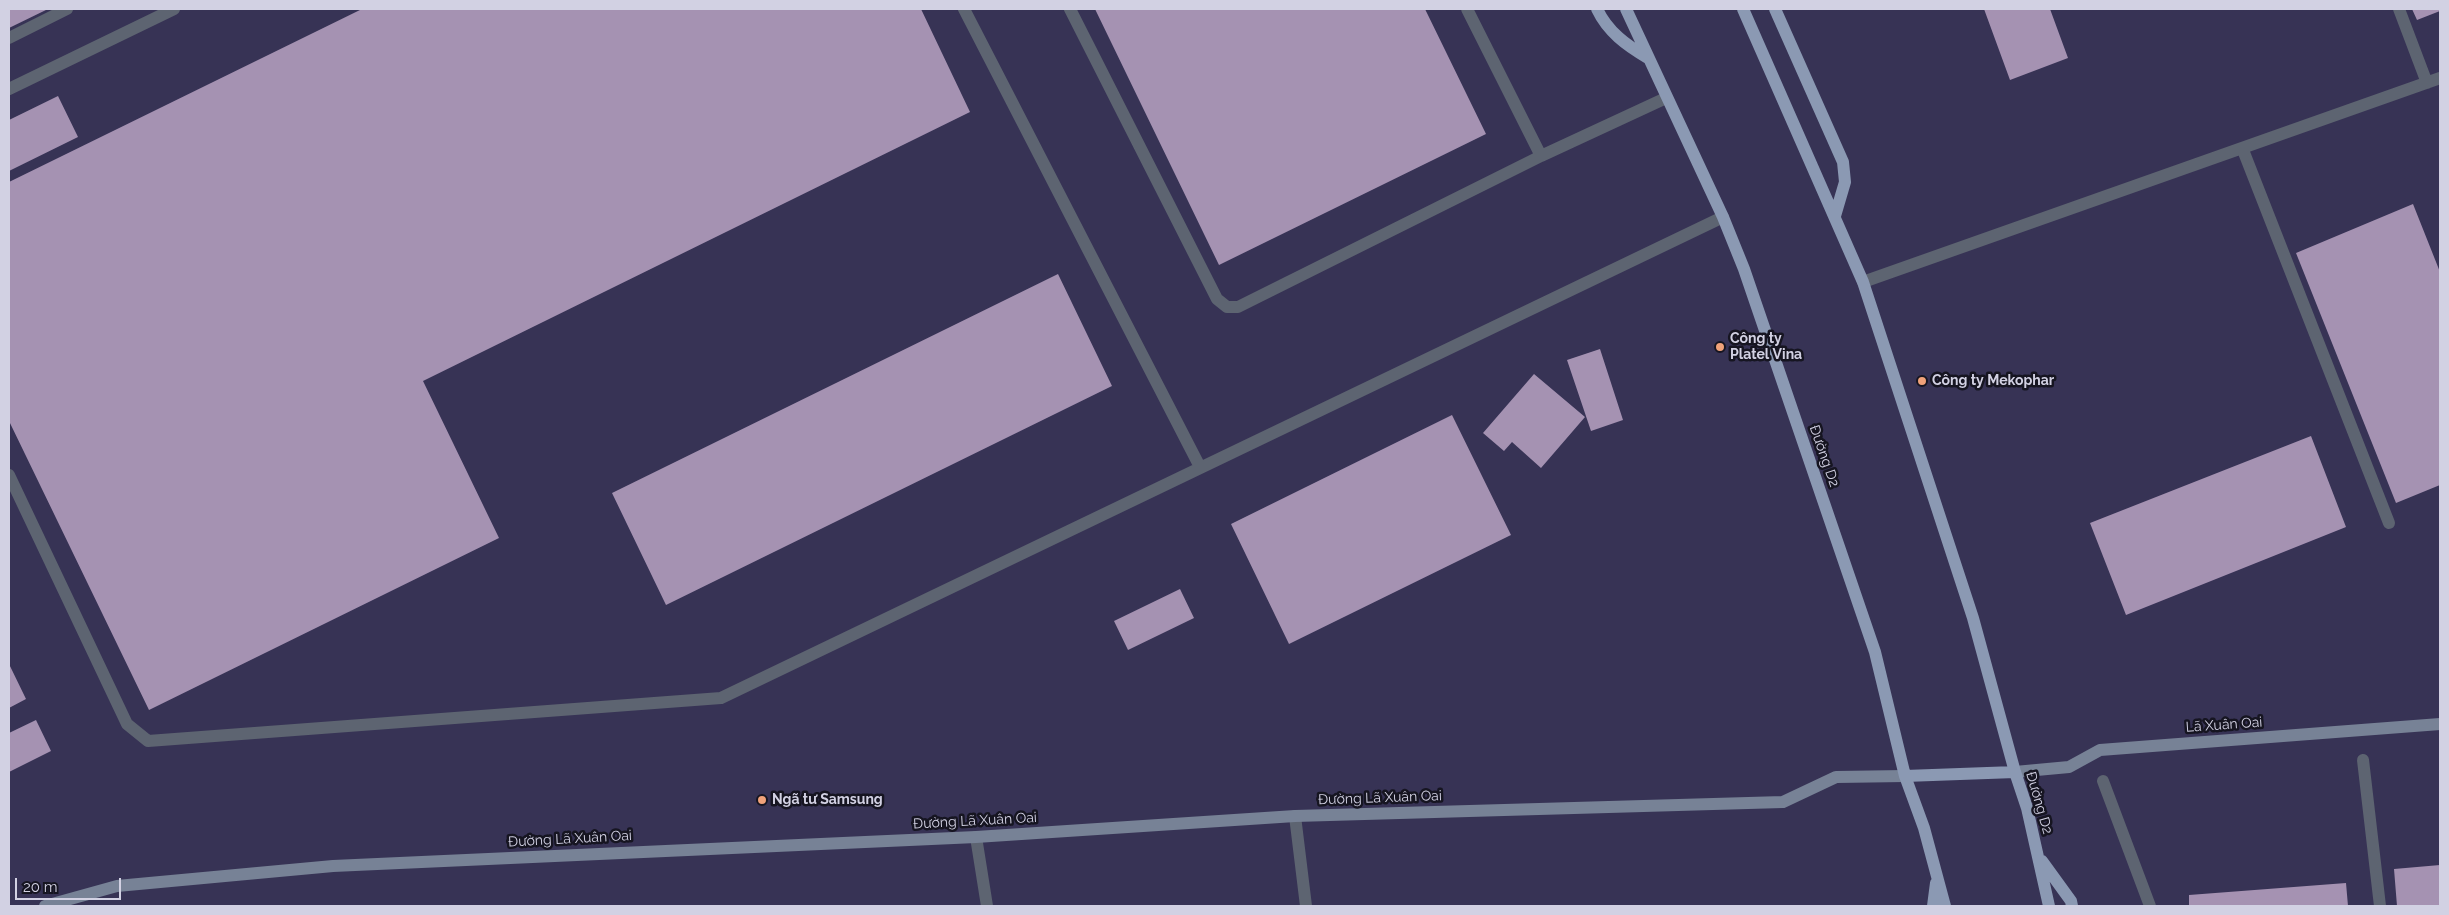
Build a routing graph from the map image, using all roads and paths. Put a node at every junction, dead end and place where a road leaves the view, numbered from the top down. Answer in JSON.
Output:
{"nodes":[{"id":1,"x":67,"y":9,"type":"edge"},
{"id":2,"x":174,"y":9,"type":"edge"},
{"id":3,"x":964,"y":9,"type":"edge"},
{"id":4,"x":1070,"y":9,"type":"edge"},
{"id":5,"x":1467,"y":9,"type":"edge"},
{"id":6,"x":1596,"y":9,"type":"edge"},
{"id":7,"x":1626,"y":9,"type":"edge"},
{"id":8,"x":1743,"y":9,"type":"edge"},
{"id":9,"x":1774,"y":9,"type":"edge"},
{"id":10,"x":2398,"y":9,"type":"edge"},
{"id":11,"x":9,"y":38,"type":"edge"},
{"id":12,"x":1648,"y":58,"type":"junction"},
{"id":13,"x":2440,"y":78,"type":"edge"},
{"id":14,"x":2427,"y":82,"type":"junction"},
{"id":15,"x":9,"y":88,"type":"edge"},
{"id":16,"x":1666,"y":98,"type":"junction"},
{"id":17,"x":2243,"y":150,"type":"junction"},
{"id":18,"x":1541,"y":156,"type":"junction"},
{"id":19,"x":1835,"y":216,"type":"junction"},
{"id":20,"x":1723,"y":218,"type":"junction"},
{"id":21,"x":1863,"y":282,"type":"junction"},
{"id":22,"x":1200,"y":467,"type":"junction"},
{"id":23,"x":9,"y":475,"type":"edge"},
{"id":24,"x":2390,"y":523,"type":"dead end"},
{"id":25,"x":2440,"y":724,"type":"edge"},
{"id":26,"x":2363,"y":760,"type":"dead end"},
{"id":27,"x":2014,"y":772,"type":"junction"},
{"id":28,"x":1905,"y":776,"type":"junction"},
{"id":29,"x":2103,"y":782,"type":"dead end"},
{"id":30,"x":1295,"y":816,"type":"junction"},
{"id":31,"x":976,"y":837,"type":"junction"},
{"id":32,"x":2039,"y":857,"type":"junction"},
{"id":33,"x":1937,"y":876,"type":"junction"},
{"id":34,"x":45,"y":906,"type":"edge"},
{"id":35,"x":987,"y":906,"type":"edge"},
{"id":36,"x":1306,"y":906,"type":"edge"},
{"id":37,"x":1934,"y":906,"type":"edge"},
{"id":38,"x":1945,"y":906,"type":"edge"},
{"id":39,"x":2049,"y":906,"type":"edge"},
{"id":40,"x":2072,"y":906,"type":"edge"},
{"id":41,"x":2150,"y":906,"type":"edge"},
{"id":42,"x":2380,"y":906,"type":"edge"}],
"edges":[{"from":1,"to":11,"type":"street"},
{"from":2,"to":15,"type":"street"},
{"from":3,"to":22,"type":"street"},
{"from":4,"to":18,"type":"street"},
{"from":5,"to":18,"type":"street"},
{"from":6,"to":12,"type":"main road"},
{"from":7,"to":12,"type":"main road","name":"Đường D2"},
{"from":8,"to":19,"type":"main road","name":"Đường D2"},
{"from":9,"to":19,"type":"main road"},
{"from":10,"to":14,"type":"street"},
{"from":12,"to":16,"type":"main road","name":"Đường D2"},
{"from":13,"to":14,"type":"street"},
{"from":14,"to":17,"type":"street"},
{"from":16,"to":18,"type":"street"},
{"from":16,"to":20,"type":"main road","name":"Đường D2"},
{"from":17,"to":21,"type":"street"},
{"from":17,"to":24,"type":"street"},
{"from":19,"to":21,"type":"main road","name":"Đường D2"},
{"from":20,"to":22,"type":"street"},
{"from":20,"to":28,"type":"main road","name":"Đường D2"},
{"from":21,"to":27,"type":"main road","name":"Đường D2"},
{"from":22,"to":23,"type":"street"},
{"from":25,"to":27,"type":"main road","name":"Lã Xuân Oai"},
{"from":26,"to":42,"type":"street"},
{"from":27,"to":28,"type":"main road"},
{"from":27,"to":32,"type":"main road","name":"Đường D2"},
{"from":28,"to":30,"type":"main road","name":"Đường Lã Xuân Oai"},
{"from":28,"to":33,"type":"main road","name":"Đường D2"},
{"from":29,"to":41,"type":"street"},
{"from":30,"to":31,"type":"main road","name":"Đường Lã Xuân Oai"},
{"from":30,"to":36,"type":"street"},
{"from":31,"to":34,"type":"main road","name":"Đường Lã Xuân Oai"},
{"from":31,"to":35,"type":"street"},
{"from":32,"to":39,"type":"main road","name":"Đường D2"},
{"from":32,"to":40,"type":"main road","name":"Đường D2"},
{"from":33,"to":37,"type":"main road","name":"Đường D2"},
{"from":33,"to":38,"type":"main road","name":"Đường D2"}]}
